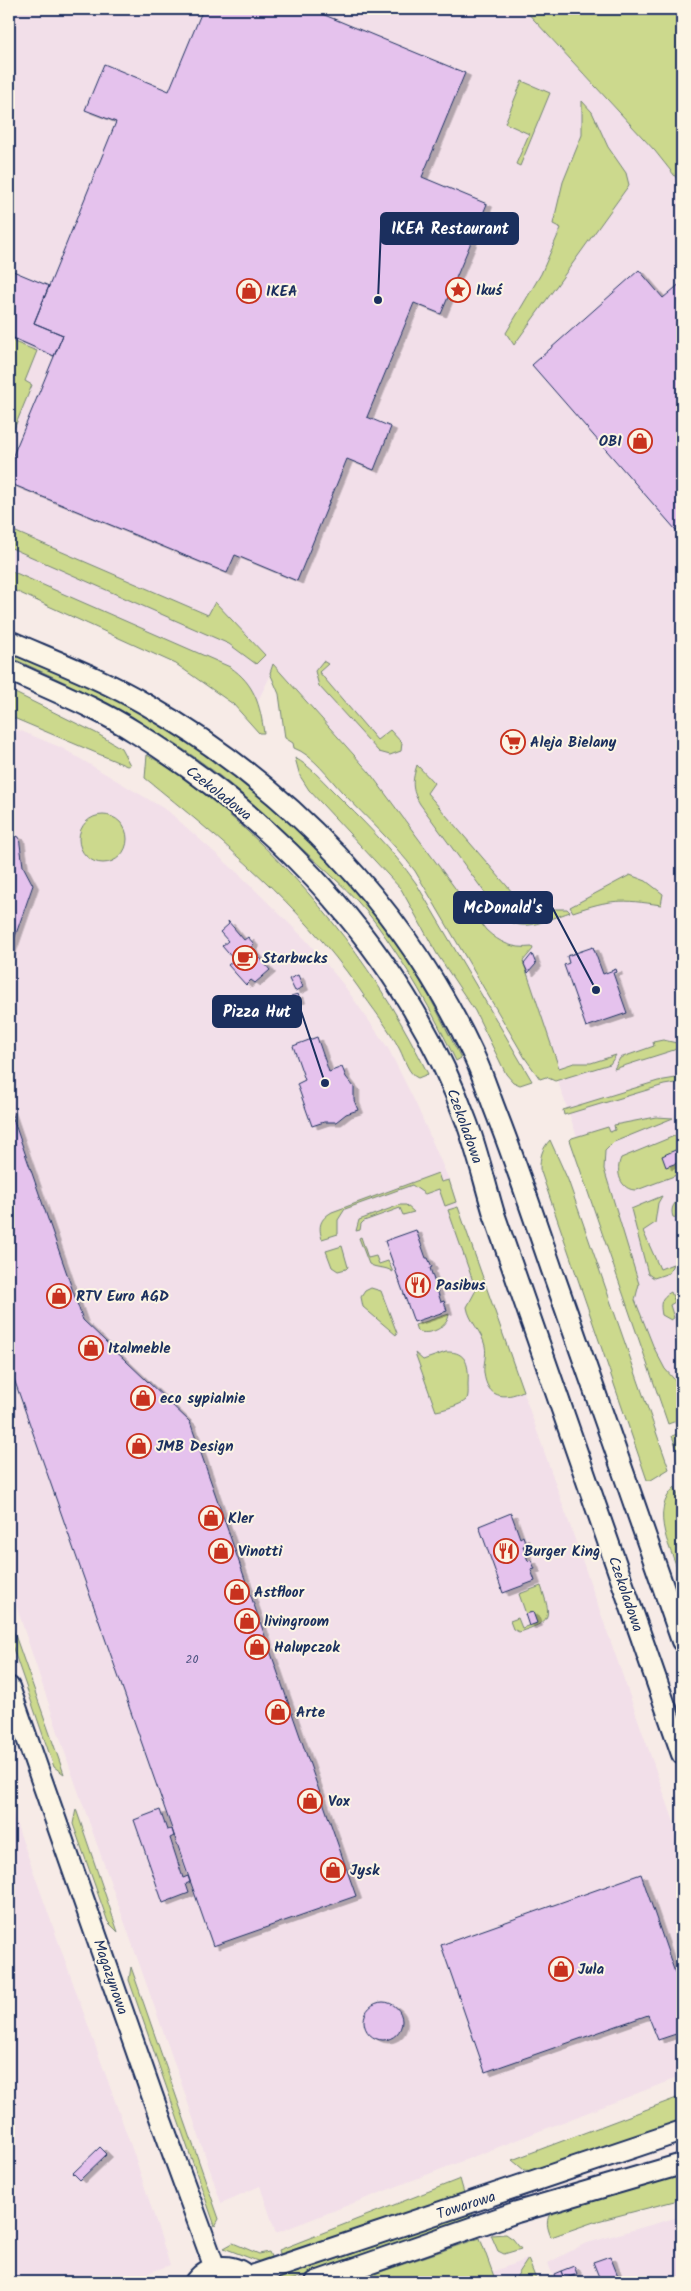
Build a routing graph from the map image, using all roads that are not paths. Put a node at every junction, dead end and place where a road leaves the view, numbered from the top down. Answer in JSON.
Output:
{"nodes":[{"id":1,"x":9,"y":641,"type":"edge"},
{"id":2,"x":9,"y":670,"type":"edge"},
{"id":3,"x":682,"y":1641,"type":"edge"},
{"id":4,"x":9,"y":1687,"type":"edge"},
{"id":5,"x":682,"y":1754,"type":"edge"},
{"id":6,"x":682,"y":2131,"type":"edge"},
{"id":7,"x":682,"y":2164,"type":"edge"},
{"id":8,"x":215,"y":2268,"type":"junction"},
{"id":9,"x":250,"y":2280,"type":"edge"},
{"id":10,"x":195,"y":2282,"type":"edge"},
{"id":11,"x":316,"y":2282,"type":"edge"}],
"edges":[{"from":1,"to":3,"type":"street"},
{"from":2,"to":5,"type":"street","name":"Czekoladowa"},
{"from":4,"to":8,"type":"street","name":"Magazynowa"},
{"from":6,"to":9,"type":"street","name":"Towarowa"},
{"from":7,"to":11,"type":"street","name":"Towarowa"},
{"from":8,"to":9,"type":"street"},
{"from":8,"to":10,"type":"street"}]}
